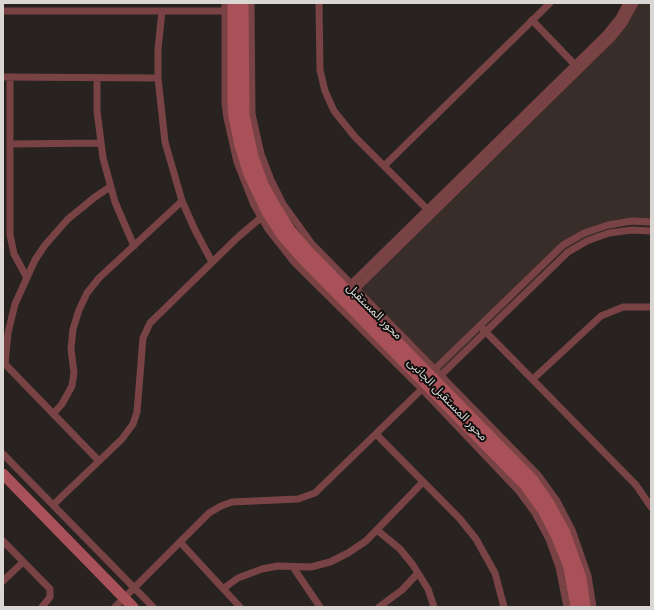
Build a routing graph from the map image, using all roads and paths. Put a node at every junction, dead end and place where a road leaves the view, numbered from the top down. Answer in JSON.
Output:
{"nodes":[{"id":1,"x":225,"y":3,"type":"edge"},
{"id":2,"x":243,"y":3,"type":"edge"},
{"id":3,"x":251,"y":3,"type":"edge"},
{"id":4,"x":319,"y":3,"type":"edge"},
{"id":5,"x":550,"y":3,"type":"edge"},
{"id":6,"x":627,"y":3,"type":"edge"},
{"id":7,"x":635,"y":3,"type":"edge"},
{"id":8,"x":231,"y":9,"type":"edge"},
{"id":9,"x":3,"y":12,"type":"edge"},
{"id":10,"x":162,"y":12,"type":"junction"},
{"id":11,"x":532,"y":20,"type":"junction"},
{"id":12,"x":577,"y":67,"type":"junction"},
{"id":13,"x":6,"y":77,"type":"edge"},
{"id":14,"x":97,"y":78,"type":"junction"},
{"id":15,"x":158,"y":78,"type":"junction"},
{"id":16,"x":100,"y":143,"type":"junction"},
{"id":17,"x":10,"y":144,"type":"junction"},
{"id":18,"x":384,"y":166,"type":"junction"},
{"id":19,"x":110,"y":187,"type":"junction"},
{"id":20,"x":182,"y":201,"type":"junction"},
{"id":21,"x":427,"y":209,"type":"junction"},
{"id":22,"x":264,"y":215,"type":"junction"},
{"id":23,"x":433,"y":215,"type":"junction"},
{"id":24,"x":651,"y":222,"type":"edge"},
{"id":25,"x":651,"y":231,"type":"edge"},
{"id":26,"x":134,"y":246,"type":"junction"},
{"id":27,"x":212,"y":262,"type":"junction"},
{"id":28,"x":26,"y":276,"type":"junction"},
{"id":29,"x":348,"y":292,"type":"junction"},
{"id":30,"x":651,"y":307,"type":"edge"},
{"id":31,"x":361,"y":323,"type":"junction"},
{"id":32,"x":480,"y":326,"type":"junction"},
{"id":33,"x":486,"y":332,"type":"junction"},
{"id":34,"x":4,"y":363,"type":"edge"},
{"id":35,"x":431,"y":379,"type":"junction"},
{"id":36,"x":533,"y":380,"type":"junction"},
{"id":37,"x":53,"y":414,"type":"junction"},
{"id":38,"x":376,"y":434,"type":"junction"},
{"id":39,"x":3,"y":454,"type":"edge"},
{"id":40,"x":99,"y":461,"type":"junction"},
{"id":41,"x":3,"y":474,"type":"edge"},
{"id":42,"x":423,"y":482,"type":"junction"},
{"id":43,"x":53,"y":505,"type":"junction"},
{"id":44,"x":651,"y":507,"type":"edge"},
{"id":45,"x":376,"y":530,"type":"junction"},
{"id":46,"x":3,"y":542,"type":"edge"},
{"id":47,"x":180,"y":542,"type":"junction"},
{"id":48,"x":23,"y":562,"type":"junction"},
{"id":49,"x":293,"y":567,"type":"junction"},
{"id":50,"x":418,"y":573,"type":"junction"},
{"id":51,"x":3,"y":581,"type":"edge"},
{"id":52,"x":134,"y":587,"type":"junction"},
{"id":53,"x":224,"y":588,"type":"junction"},
{"id":54,"x":124,"y":597,"type":"junction"},
{"id":55,"x":42,"y":607,"type":"edge"},
{"id":56,"x":115,"y":607,"type":"edge"},
{"id":57,"x":134,"y":607,"type":"edge"},
{"id":58,"x":153,"y":607,"type":"edge"},
{"id":59,"x":240,"y":607,"type":"edge"},
{"id":60,"x":320,"y":607,"type":"edge"},
{"id":61,"x":379,"y":607,"type":"edge"},
{"id":62,"x":434,"y":607,"type":"edge"},
{"id":63,"x":504,"y":607,"type":"edge"},
{"id":64,"x":567,"y":607,"type":"edge"},
{"id":65,"x":576,"y":607,"type":"edge"},
{"id":66,"x":586,"y":607,"type":"edge"},
{"id":67,"x":593,"y":607,"type":"edge"}],
"edges":[{"from":1,"to":8,"type":"street"},
{"from":2,"to":29,"type":"street","name":"محور المستقبل"},
{"from":3,"to":29,"type":"street"},
{"from":4,"to":18,"type":"street"},
{"from":5,"to":11,"type":"street"},
{"from":6,"to":12,"type":"street"},
{"from":7,"to":12,"type":"street"},
{"from":8,"to":10,"type":"street"},
{"from":8,"to":22,"type":"street","name":"محور المستقبل"},
{"from":9,"to":10,"type":"street"},
{"from":10,"to":15,"type":"street"},
{"from":11,"to":12,"type":"street"},
{"from":11,"to":18,"type":"street"},
{"from":12,"to":21,"type":"street"},
{"from":12,"to":23,"type":"street"},
{"from":13,"to":14,"type":"street"},
{"from":13,"to":17,"type":"street"},
{"from":14,"to":15,"type":"street"},
{"from":14,"to":16,"type":"street"},
{"from":15,"to":20,"type":"street"},
{"from":16,"to":17,"type":"street"},
{"from":16,"to":19,"type":"street"},
{"from":17,"to":28,"type":"street"},
{"from":18,"to":21,"type":"street"},
{"from":19,"to":26,"type":"street"},
{"from":19,"to":28,"type":"street"},
{"from":20,"to":26,"type":"street"},
{"from":20,"to":27,"type":"street"},
{"from":21,"to":23,"type":"street"},
{"from":21,"to":29,"type":"street"},
{"from":22,"to":27,"type":"street"},
{"from":22,"to":29,"type":"street","name":"محور المستقبل"},
{"from":22,"to":31,"type":"street"},
{"from":23,"to":29,"type":"street"},
{"from":24,"to":32,"type":"street"},
{"from":25,"to":33,"type":"street"},
{"from":26,"to":37,"type":"street"},
{"from":27,"to":40,"type":"street"},
{"from":28,"to":34,"type":"street"},
{"from":29,"to":31,"type":"street","name":"محور المستقبل"},
{"from":29,"to":35,"type":"street","name":"محور المستقبل"},
{"from":30,"to":36,"type":"street"},
{"from":31,"to":35,"type":"street","name":"محور المستقبل"},
{"from":32,"to":33,"type":"street"},
{"from":32,"to":35,"type":"street"},
{"from":33,"to":35,"type":"street"},
{"from":33,"to":36,"type":"street"},
{"from":34,"to":37,"type":"street"},
{"from":35,"to":38,"type":"street"},
{"from":35,"to":64,"type":"street","name":"محور المستقبل الجانبى"},
{"from":35,"to":65,"type":"street","name":"محور المستقبل"},
{"from":35,"to":66,"type":"street","name":"محور المستقبل"},
{"from":35,"to":67,"type":"street","name":"محور المستقبل الجانبى"},
{"from":36,"to":44,"type":"street"},
{"from":37,"to":40,"type":"street"},
{"from":38,"to":42,"type":"street"},
{"from":38,"to":47,"type":"street"},
{"from":39,"to":43,"type":"street"},
{"from":40,"to":43,"type":"street"},
{"from":41,"to":54,"type":"street"},
{"from":42,"to":45,"type":"street"},
{"from":42,"to":63,"type":"street"},
{"from":43,"to":52,"type":"street"},
{"from":45,"to":49,"type":"street"},
{"from":45,"to":50,"type":"street"},
{"from":46,"to":48,"type":"street"},
{"from":47,"to":52,"type":"street"},
{"from":47,"to":53,"type":"street"},
{"from":48,"to":51,"type":"street"},
{"from":48,"to":55,"type":"street"},
{"from":49,"to":53,"type":"street"},
{"from":49,"to":60,"type":"street"},
{"from":50,"to":61,"type":"street"},
{"from":50,"to":62,"type":"street"},
{"from":52,"to":54,"type":"street"},
{"from":52,"to":58,"type":"street"},
{"from":53,"to":59,"type":"street"},
{"from":54,"to":56,"type":"street"},
{"from":54,"to":57,"type":"street"}]}
